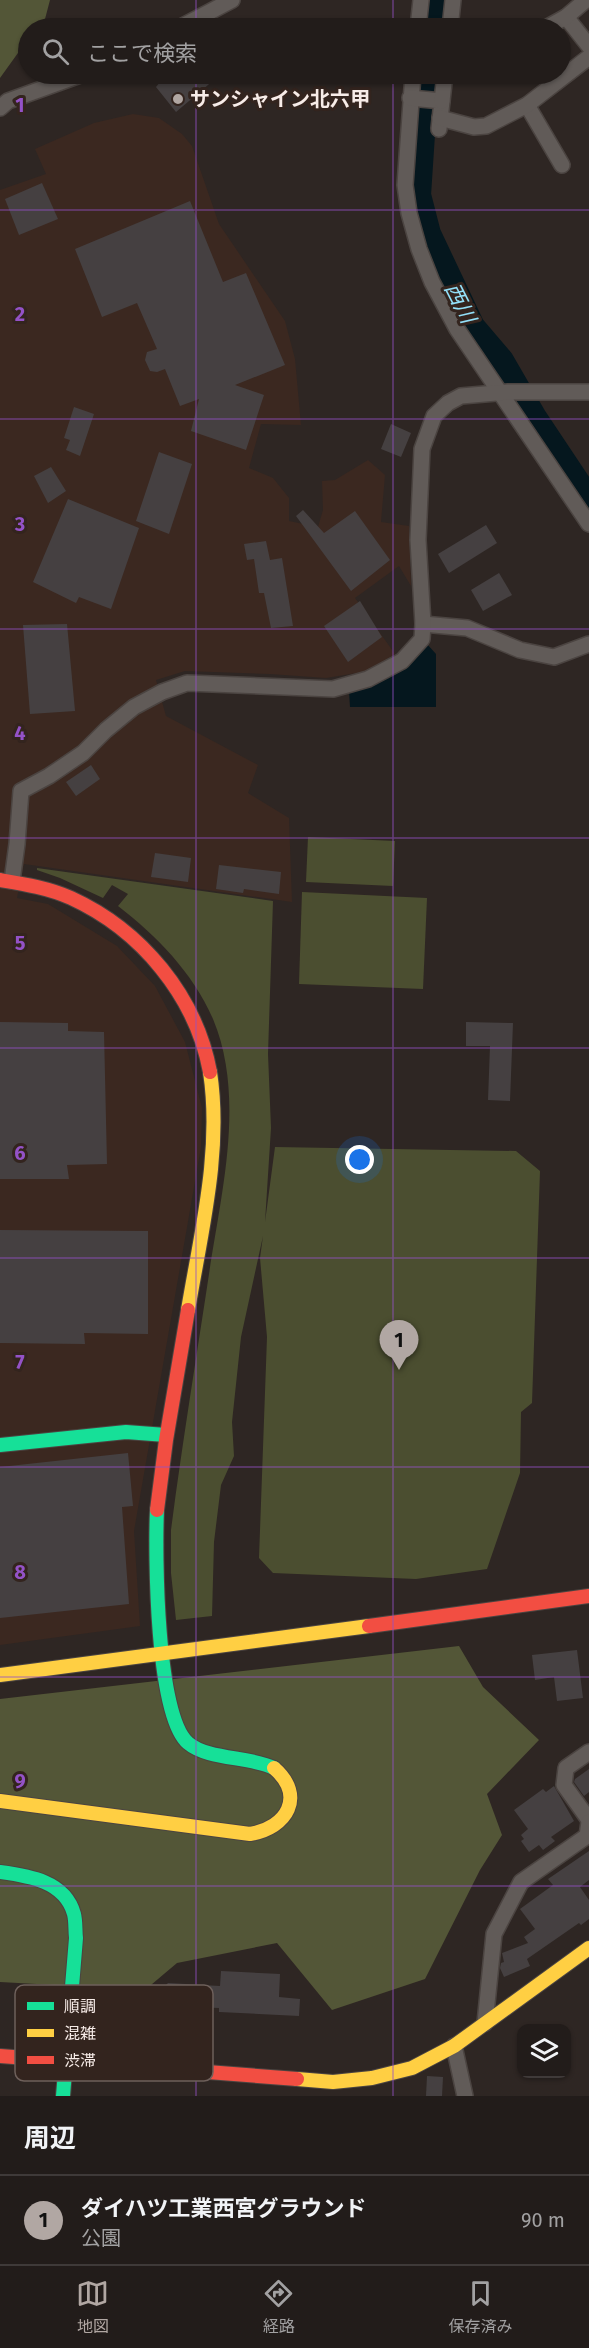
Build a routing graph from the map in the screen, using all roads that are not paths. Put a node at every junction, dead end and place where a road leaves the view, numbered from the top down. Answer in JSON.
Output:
{"nodes":[{"id":1,"x":232,"y":0,"type":"edge"},
{"id":2,"x":421,"y":0,"type":"edge"},
{"id":3,"x":453,"y":0,"type":"edge"},
{"id":4,"x":586,"y":0,"type":"edge"},
{"id":5,"x":566,"y":17,"type":"edge"},
{"id":6,"x":197,"y":18,"type":"edge"},
{"id":7,"x":419,"y":18,"type":"edge"},
{"id":8,"x":451,"y":18,"type":"edge"},
{"id":9,"x":571,"y":23,"type":"edge"},
{"id":10,"x":589,"y":46,"type":"edge"},
{"id":11,"x":589,"y":57,"type":"edge"},
{"id":12,"x":571,"y":71,"type":"edge"},
{"id":13,"x":54,"y":84,"type":"edge"},
{"id":14,"x":413,"y":84,"type":"edge"},
{"id":15,"x":443,"y":84,"type":"edge"},
{"id":16,"x":554,"y":84,"type":"edge"},
{"id":17,"x":412,"y":98,"type":"junction"},
{"id":18,"x":439,"y":101,"type":"junction"},
{"id":19,"x":527,"y":105,"type":"junction"},
{"id":20,"x":0,"y":108,"type":"edge"},
{"id":21,"x":562,"y":165,"type":"dead end"},
{"id":22,"x":505,"y":392,"type":"junction"},
{"id":23,"x":589,"y":392,"type":"edge"},
{"id":24,"x":589,"y":524,"type":"edge"},
{"id":25,"x":423,"y":624,"type":"junction"},
{"id":26,"x":589,"y":644,"type":"edge"},
{"id":27,"x":6,"y":880,"type":"edge"},
{"id":28,"x":166,"y":1436,"type":"junction"},
{"id":29,"x":0,"y":1445,"type":"edge"},
{"id":30,"x":589,"y":1596,"type":"edge"},
{"id":31,"x":163,"y":1654,"type":"junction"},
{"id":32,"x":0,"y":1675,"type":"edge"},
{"id":33,"x":589,"y":1752,"type":"edge"},
{"id":34,"x":0,"y":1801,"type":"edge"},
{"id":35,"x":589,"y":1821,"type":"edge"},
{"id":36,"x":0,"y":1872,"type":"edge"},
{"id":37,"x":589,"y":1948,"type":"edge"},
{"id":38,"x":71,"y":1985,"type":"edge"},
{"id":39,"x":485,"y":2023,"type":"junction"},
{"id":40,"x":454,"y":2046,"type":"junction"},
{"id":41,"x":0,"y":2055,"type":"edge"},
{"id":42,"x":15,"y":2056,"type":"edge"},
{"id":43,"x":213,"y":2073,"type":"edge"},
{"id":44,"x":64,"y":2081,"type":"edge"},
{"id":45,"x":63,"y":2096,"type":"edge"},
{"id":46,"x":465,"y":2096,"type":"edge"}],
"edges":[{"from":1,"to":6,"type":"street"},
{"from":2,"to":7,"type":"street"},
{"from":3,"to":8,"type":"street"},
{"from":4,"to":5,"type":"street"},
{"from":9,"to":10,"type":"street"},
{"from":11,"to":12,"type":"street"},
{"from":13,"to":20,"type":"street"},
{"from":14,"to":17,"type":"street"},
{"from":15,"to":18,"type":"street"},
{"from":16,"to":19,"type":"street"},
{"from":17,"to":18,"type":"street"},
{"from":17,"to":22,"type":"street"},
{"from":18,"to":19,"type":"street"},
{"from":19,"to":21,"type":"street"},
{"from":22,"to":23,"type":"street"},
{"from":22,"to":24,"type":"street"},
{"from":22,"to":25,"type":"street"},
{"from":25,"to":26,"type":"street"},
{"from":25,"to":27,"type":"street"},
{"from":27,"to":28,"type":"street"},
{"from":28,"to":29,"type":"street"},
{"from":28,"to":31,"type":"street"},
{"from":30,"to":31,"type":"street"},
{"from":31,"to":32,"type":"street"},
{"from":31,"to":34,"type":"street"},
{"from":33,"to":35,"type":"street"},
{"from":35,"to":39,"type":"street"},
{"from":36,"to":38,"type":"street"},
{"from":37,"to":39,"type":"street"},
{"from":39,"to":40,"type":"street"},
{"from":40,"to":43,"type":"street"},
{"from":40,"to":46,"type":"street"},
{"from":41,"to":42,"type":"street"},
{"from":44,"to":45,"type":"street"}]}
